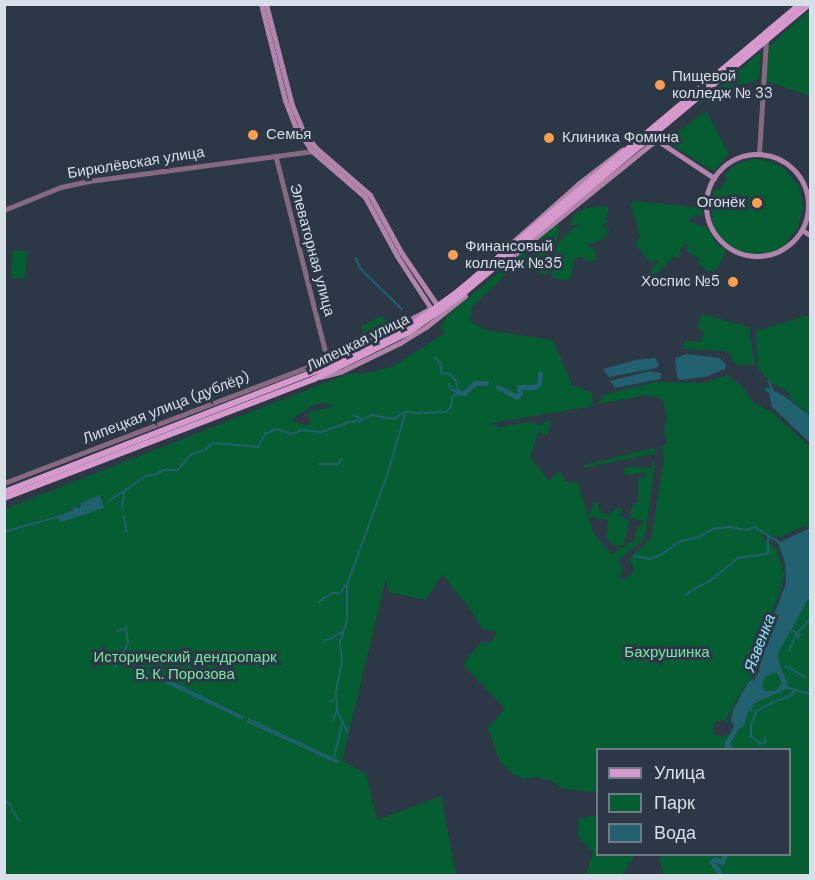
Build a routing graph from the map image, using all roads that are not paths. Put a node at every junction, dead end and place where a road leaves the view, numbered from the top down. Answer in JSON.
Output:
{"nodes":[{"id":1,"x":261,"y":4,"type":"edge"},
{"id":2,"x":266,"y":4,"type":"edge"},
{"id":3,"x":800,"y":4,"type":"edge"},
{"id":4,"x":808,"y":4,"type":"edge"},
{"id":5,"x":766,"y":40,"type":"junction"},
{"id":6,"x":754,"y":50,"type":"junction"},
{"id":7,"x":763,"y":54,"type":"junction"},
{"id":8,"x":652,"y":137,"type":"junction"},
{"id":9,"x":314,"y":149,"type":"junction"},
{"id":10,"x":632,"y":149,"type":"junction"},
{"id":11,"x":759,"y":154,"type":"junction"},
{"id":12,"x":276,"y":156,"type":"junction"},
{"id":13,"x":621,"y":166,"type":"junction"},
{"id":14,"x":714,"y":178,"type":"junction"},
{"id":15,"x":4,"y":210,"type":"edge"},
{"id":16,"x":802,"y":230,"type":"junction"},
{"id":17,"x":810,"y":235,"type":"edge"},
{"id":18,"x":515,"y":247,"type":"junction"},
{"id":19,"x":434,"y":307,"type":"junction"},
{"id":20,"x":443,"y":314,"type":"junction"},
{"id":21,"x":413,"y":319,"type":"junction"},
{"id":22,"x":437,"y":319,"type":"junction"},
{"id":23,"x":419,"y":332,"type":"junction"},
{"id":24,"x":325,"y":349,"type":"junction"},
{"id":25,"x":349,"y":351,"type":"junction"},
{"id":26,"x":336,"y":355,"type":"junction"},
{"id":27,"x":318,"y":362,"type":"junction"},
{"id":28,"x":314,"y":375,"type":"junction"},
{"id":29,"x":4,"y":483,"type":"edge"},
{"id":30,"x":4,"y":492,"type":"edge"},
{"id":31,"x":4,"y":498,"type":"edge"}],
"edges":[{"from":1,"to":9,"type":"main road"},
{"from":2,"to":9,"type":"main road"},
{"from":3,"to":8,"type":"main road","name":"Липецкая улица"},
{"from":4,"to":5,"type":"main road","name":"Липецкая улица"},
{"from":5,"to":6,"type":"main road","name":"Липецкая улица"},
{"from":5,"to":7,"type":"street"},
{"from":6,"to":7,"type":"street"},
{"from":6,"to":8,"type":"main road","name":"Липецкая улица"},
{"from":7,"to":11,"type":"street"},
{"from":8,"to":10,"type":"main road","name":"Липецкая улица"},
{"from":8,"to":13,"type":"main road"},
{"from":8,"to":14,"type":"main road"},
{"from":9,"to":12,"type":"street","name":"Бирюлёвская улица"},
{"from":9,"to":19,"type":"main road"},
{"from":10,"to":13,"type":"main road"},
{"from":10,"to":18,"type":"main road","name":"Липецкая улица"},
{"from":11,"to":14,"type":"main road"},
{"from":11,"to":16,"type":"main road"},
{"from":12,"to":15,"type":"street","name":"Бирюлёвская улица"},
{"from":12,"to":24,"type":"street","name":"Элеваторная улица"},
{"from":13,"to":18,"type":"main road"},
{"from":14,"to":16,"type":"main road"},
{"from":16,"to":17,"type":"main road"},
{"from":18,"to":19,"type":"main road"},
{"from":18,"to":20,"type":"main road"},
{"from":18,"to":28,"type":"main road","name":"Липецкая улица"},
{"from":19,"to":20,"type":"main road"},
{"from":19,"to":21,"type":"main road"},
{"from":19,"to":22,"type":"main road"},
{"from":20,"to":22,"type":"main road"},
{"from":21,"to":23,"type":"street"},
{"from":21,"to":25,"type":"main road"},
{"from":22,"to":23,"type":"main road"},
{"from":23,"to":28,"type":"main road"},
{"from":24,"to":26,"type":"street"},
{"from":24,"to":27,"type":"street"},
{"from":25,"to":26,"type":"street","name":"Липецкая улица (дублёр)"},
{"from":25,"to":28,"type":"main road"},
{"from":26,"to":27,"type":"street","name":"Липецкая улица (дублёр)"},
{"from":27,"to":29,"type":"street","name":"Липецкая улица (дублёр)"},
{"from":28,"to":30,"type":"main road","name":"Липецкая улица"},
{"from":28,"to":31,"type":"main road","name":"Липецкая улица"}]}
